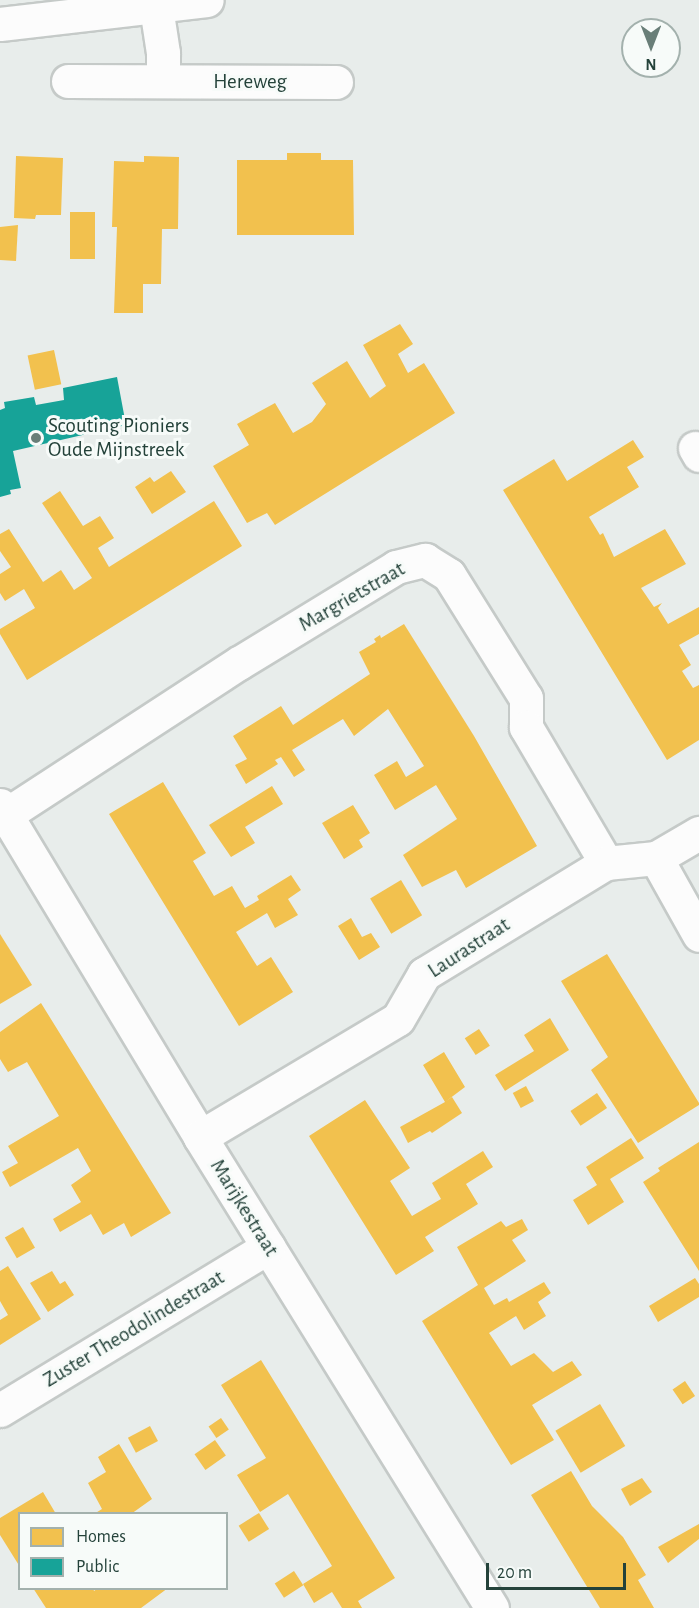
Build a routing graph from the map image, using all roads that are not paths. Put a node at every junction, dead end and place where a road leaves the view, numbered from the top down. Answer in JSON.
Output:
{"nodes":[{"id":1,"x":207,"y":0,"type":"edge"},
{"id":2,"x":156,"y":7,"type":"junction"},
{"id":3,"x":0,"y":24,"type":"edge"},
{"id":4,"x":68,"y":81,"type":"dead end"},
{"id":5,"x":163,"y":81,"type":"junction"},
{"id":6,"x":336,"y":82,"type":"dead end"},
{"id":7,"x":3,"y":810,"type":"edge"},
{"id":8,"x":699,"y":833,"type":"edge"},
{"id":9,"x":656,"y":858,"type":"junction"},
{"id":10,"x":606,"y":863,"type":"junction"},
{"id":11,"x":699,"y":935,"type":"edge"},
{"id":12,"x":200,"y":1137,"type":"junction"},
{"id":13,"x":268,"y":1247,"type":"junction"},
{"id":14,"x":0,"y":1410,"type":"edge"},
{"id":15,"x":492,"y":1608,"type":"edge"}],
"edges":[{"from":1,"to":2,"type":"street"},
{"from":2,"to":3,"type":"street"},
{"from":2,"to":5,"type":"street"},
{"from":4,"to":5,"type":"street","name":"Hereweg"},
{"from":5,"to":6,"type":"street","name":"Hereweg"},
{"from":7,"to":10,"type":"street","name":"Margrietstraat"},
{"from":7,"to":12,"type":"street","name":"Marijkestraat"},
{"from":8,"to":9,"type":"street","name":"Laurastraat"},
{"from":9,"to":10,"type":"street","name":"Laurastraat"},
{"from":9,"to":11,"type":"street"},
{"from":10,"to":12,"type":"street","name":"Laurastraat"},
{"from":12,"to":13,"type":"street","name":"Marijkestraat"},
{"from":13,"to":14,"type":"street","name":"Zuster Theodolindestraat"},
{"from":13,"to":15,"type":"street","name":"Marijkestraat"}]}
